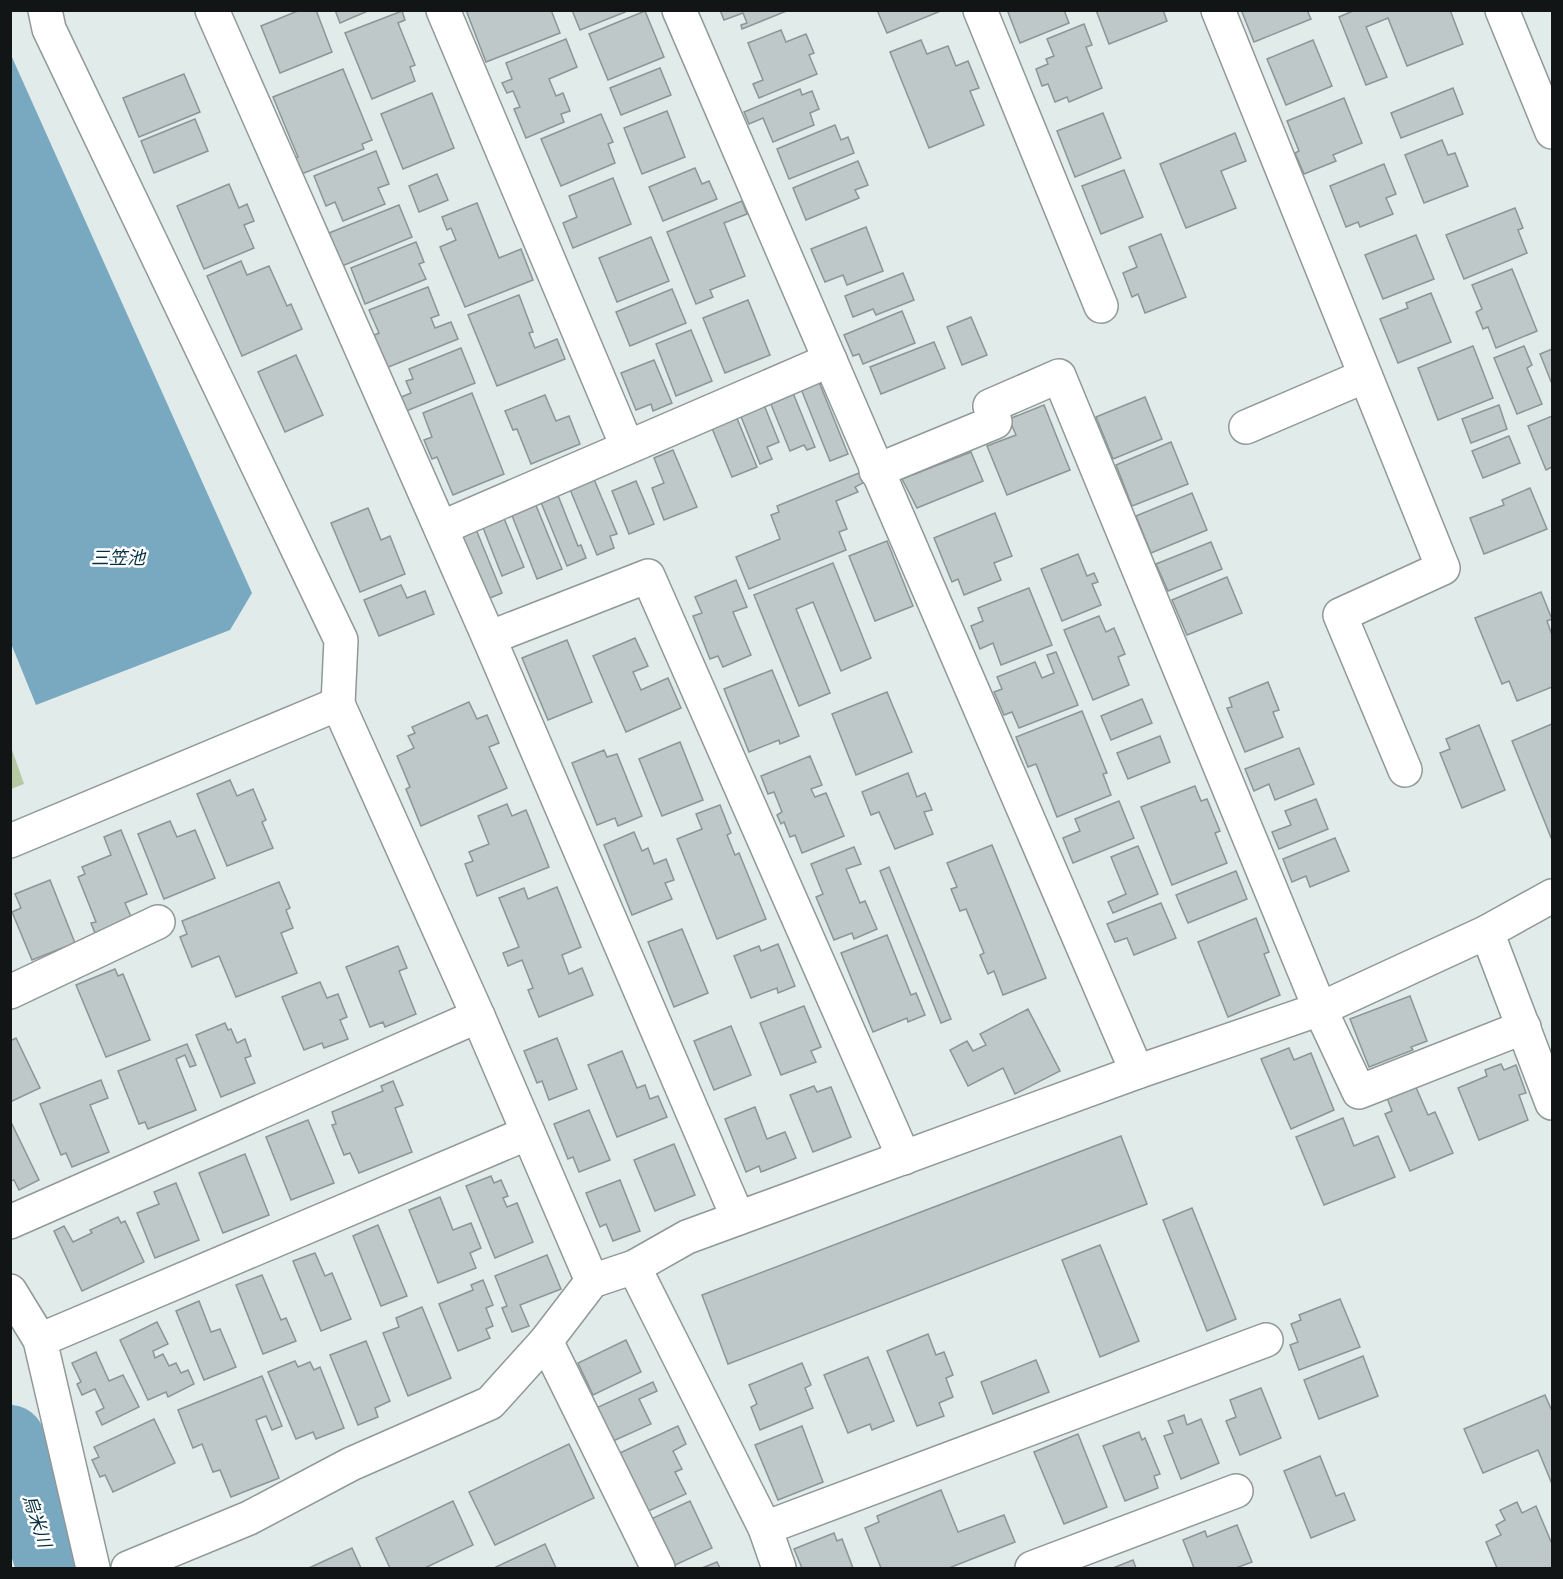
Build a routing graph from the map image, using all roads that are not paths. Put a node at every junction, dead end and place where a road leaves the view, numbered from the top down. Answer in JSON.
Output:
{"nodes":[{"id":1,"x":45,"y":10,"type":"edge"},
{"id":2,"x":212,"y":10,"type":"edge"},
{"id":3,"x":443,"y":10,"type":"edge"},
{"id":4,"x":679,"y":10,"type":"edge"},
{"id":5,"x":980,"y":10,"type":"edge"},
{"id":6,"x":1218,"y":10,"type":"edge"},
{"id":7,"x":1502,"y":10,"type":"edge"},
{"id":8,"x":1552,"y":132,"type":"edge"},
{"id":9,"x":1101,"y":306,"type":"dead end"},
{"id":10,"x":830,"y":360,"type":"junction"},
{"id":11,"x":1365,"y":376,"type":"junction"},
{"id":12,"x":1246,"y":427,"type":"dead end"},
{"id":13,"x":627,"y":446,"type":"junction"},
{"id":14,"x":876,"y":471,"type":"junction"},
{"id":15,"x":441,"y":528,"type":"junction"},
{"id":16,"x":489,"y":638,"type":"junction"},
{"id":17,"x":338,"y":704,"type":"junction"},
{"id":18,"x":1405,"y":770,"type":"dead end"},
{"id":19,"x":10,"y":841,"type":"edge"},
{"id":20,"x":1552,"y":896,"type":"edge"},
{"id":21,"x":158,"y":922,"type":"dead end"},
{"id":22,"x":1487,"y":932,"type":"junction"},
{"id":23,"x":10,"y":992,"type":"edge"},
{"id":24,"x":1320,"y":1009,"type":"junction"},
{"id":25,"x":478,"y":1016,"type":"junction"},
{"id":26,"x":1524,"y":1027,"type":"junction"},
{"id":27,"x":1137,"y":1072,"type":"junction"},
{"id":28,"x":1552,"y":1103,"type":"edge"},
{"id":29,"x":528,"y":1133,"type":"junction"},
{"id":30,"x":904,"y":1158,"type":"junction"},
{"id":31,"x":738,"y":1218,"type":"junction"},
{"id":32,"x":10,"y":1222,"type":"edge"},
{"id":33,"x":634,"y":1267,"type":"junction"},
{"id":34,"x":592,"y":1281,"type":"junction"},
{"id":35,"x":10,"y":1291,"type":"edge"},
{"id":36,"x":40,"y":1340,"type":"junction"},
{"id":37,"x":1266,"y":1340,"type":"dead end"},
{"id":38,"x":546,"y":1341,"type":"junction"},
{"id":39,"x":1236,"y":1491,"type":"dead end"},
{"id":40,"x":765,"y":1528,"type":"junction"},
{"id":41,"x":93,"y":1569,"type":"edge"},
{"id":42,"x":128,"y":1569,"type":"edge"},
{"id":43,"x":658,"y":1569,"type":"edge"},
{"id":44,"x":779,"y":1569,"type":"edge"},
{"id":45,"x":1032,"y":1569,"type":"edge"}],
"edges":[{"from":1,"to":17,"type":"street"},
{"from":2,"to":15,"type":"street"},
{"from":3,"to":13,"type":"street"},
{"from":4,"to":10,"type":"street"},
{"from":5,"to":9,"type":"street"},
{"from":6,"to":11,"type":"street"},
{"from":7,"to":8,"type":"street"},
{"from":10,"to":13,"type":"street"},
{"from":10,"to":14,"type":"street"},
{"from":11,"to":12,"type":"street"},
{"from":11,"to":18,"type":"street"},
{"from":13,"to":15,"type":"street"},
{"from":14,"to":24,"type":"street"},
{"from":14,"to":27,"type":"street"},
{"from":15,"to":16,"type":"street"},
{"from":16,"to":30,"type":"street"},
{"from":16,"to":31,"type":"street"},
{"from":17,"to":19,"type":"street"},
{"from":17,"to":25,"type":"street"},
{"from":20,"to":22,"type":"street"},
{"from":21,"to":23,"type":"street"},
{"from":22,"to":24,"type":"street"},
{"from":22,"to":26,"type":"street"},
{"from":24,"to":26,"type":"street"},
{"from":24,"to":27,"type":"street"},
{"from":25,"to":29,"type":"street"},
{"from":25,"to":32,"type":"street"},
{"from":26,"to":28,"type":"street"},
{"from":27,"to":30,"type":"street"},
{"from":29,"to":34,"type":"street"},
{"from":29,"to":36,"type":"street"},
{"from":30,"to":31,"type":"street"},
{"from":31,"to":33,"type":"street"},
{"from":33,"to":34,"type":"street"},
{"from":33,"to":40,"type":"street"},
{"from":34,"to":38,"type":"street"},
{"from":35,"to":36,"type":"street"},
{"from":36,"to":41,"type":"street"},
{"from":37,"to":40,"type":"street"},
{"from":38,"to":42,"type":"street"},
{"from":38,"to":43,"type":"street"},
{"from":39,"to":45,"type":"street"},
{"from":40,"to":44,"type":"street"}]}
